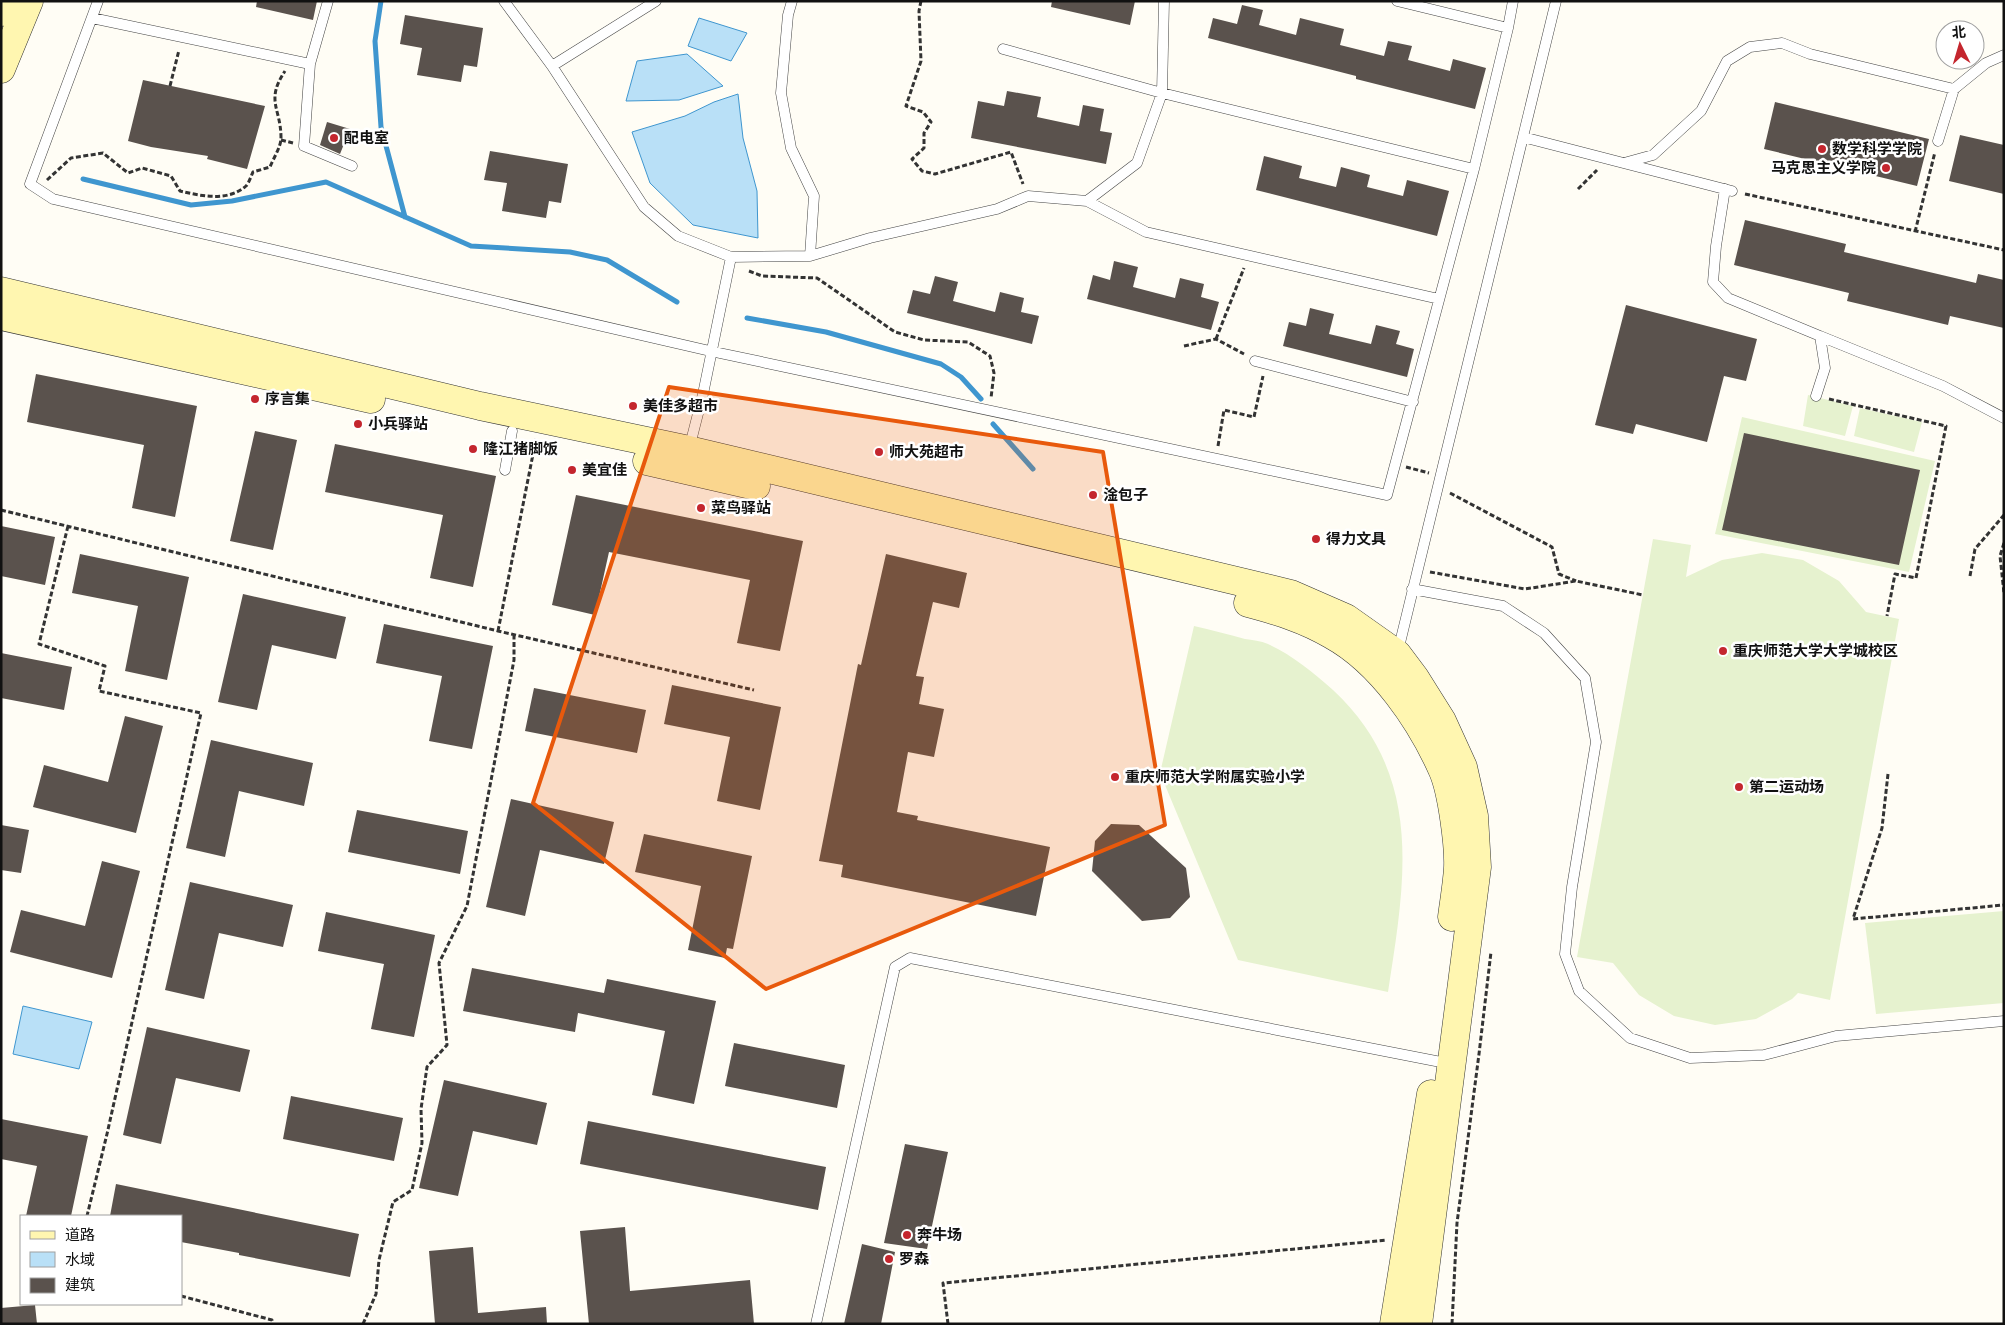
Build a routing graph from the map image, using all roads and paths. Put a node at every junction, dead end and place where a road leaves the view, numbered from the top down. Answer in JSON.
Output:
{"nodes":[{"id":1,"x":6,"y":1,"type":"edge"},
{"id":2,"x":29,"y":1,"type":"edge"},
{"id":3,"x":98,"y":1,"type":"edge"},
{"id":4,"x":328,"y":1,"type":"edge"},
{"id":5,"x":504,"y":1,"type":"edge"},
{"id":6,"x":656,"y":1,"type":"edge"},
{"id":7,"x":792,"y":1,"type":"edge"},
{"id":8,"x":921,"y":1,"type":"edge"},
{"id":9,"x":1164,"y":1,"type":"edge"},
{"id":10,"x":1397,"y":1,"type":"edge"},
{"id":11,"x":1513,"y":1,"type":"edge"},
{"id":12,"x":1556,"y":1,"type":"edge"},
{"id":13,"x":1,"y":12,"type":"edge"},
{"id":14,"x":92,"y":18,"type":"junction"},
{"id":15,"x":1508,"y":28,"type":"junction"},
{"id":16,"x":182,"y":37,"type":"junction"},
{"id":17,"x":1003,"y":49,"type":"dead end"},
{"id":18,"x":2004,"y":55,"type":"edge"},
{"id":19,"x":293,"y":60,"type":"junction"},
{"id":20,"x":310,"y":64,"type":"junction"},
{"id":21,"x":552,"y":66,"type":"junction"},
{"id":22,"x":1,"y":69,"type":"edge"},
{"id":23,"x":170,"y":86,"type":"dead end"},
{"id":24,"x":1954,"y":89,"type":"junction"},
{"id":25,"x":1162,"y":93,"type":"junction"},
{"id":26,"x":1523,"y":137,"type":"junction"},
{"id":27,"x":1938,"y":141,"type":"joint"},
{"id":28,"x":1608,"y":159,"type":"junction"},
{"id":29,"x":1624,"y":163,"type":"junction"},
{"id":30,"x":352,"y":166,"type":"dead end"},
{"id":31,"x":1474,"y":169,"type":"junction"},
{"id":32,"x":1578,"y":189,"type":"dead end"},
{"id":33,"x":39,"y":190,"type":"junction"},
{"id":34,"x":1728,"y":190,"type":"junction"},
{"id":35,"x":1028,"y":196,"type":"junction"},
{"id":36,"x":1087,"y":201,"type":"junction"},
{"id":37,"x":1915,"y":232,"type":"junction"},
{"id":38,"x":2004,"y":250,"type":"edge"},
{"id":39,"x":1249,"y":255,"type":"junction"},
{"id":40,"x":810,"y":256,"type":"junction"},
{"id":41,"x":733,"y":257,"type":"junction"},
{"id":42,"x":1,"y":291,"type":"edge"},
{"id":43,"x":1440,"y":299,"type":"junction"},
{"id":44,"x":1,"y":316,"type":"edge"},
{"id":45,"x":1820,"y":336,"type":"junction"},
{"id":46,"x":1216,"y":340,"type":"junction"},
{"id":47,"x":1184,"y":346,"type":"dead end"},
{"id":48,"x":710,"y":351,"type":"junction"},
{"id":49,"x":1260,"y":362,"type":"junction"},
{"id":50,"x":1816,"y":396,"type":"joint"},
{"id":51,"x":1413,"y":402,"type":"junction"},
{"id":52,"x":989,"y":410,"type":"junction"},
{"id":53,"x":2004,"y":418,"type":"edge"},
{"id":54,"x":524,"y":433,"type":"junction"},
{"id":55,"x":1216,"y":458,"type":"junction"},
{"id":56,"x":687,"y":460,"type":"junction"},
{"id":57,"x":1396,"y":465,"type":"junction"},
{"id":58,"x":504,"y":470,"type":"dead end"},
{"id":59,"x":1440,"y":476,"type":"junction"},
{"id":60,"x":1,"y":510,"type":"edge"},
{"id":61,"x":2004,"y":516,"type":"edge"},
{"id":62,"x":68,"y":526,"type":"junction"},
{"id":63,"x":2004,"y":544,"type":"edge"},
{"id":64,"x":1417,"y":569,"type":"junction"},
{"id":65,"x":1970,"y":576,"type":"dead end"},
{"id":66,"x":1576,"y":581,"type":"junction"},
{"id":67,"x":1412,"y":588,"type":"junction"},
{"id":68,"x":2004,"y":593,"type":"edge"},
{"id":69,"x":1643,"y":595,"type":"dead end"},
{"id":70,"x":1887,"y":616,"type":"dead end"},
{"id":71,"x":498,"y":631,"type":"junction"},
{"id":72,"x":514,"y":635,"type":"junction"},
{"id":73,"x":1397,"y":654,"type":"junction"},
{"id":74,"x":754,"y":690,"type":"dead end"},
{"id":75,"x":1888,"y":774,"type":"dead end"},
{"id":76,"x":2004,"y":904,"type":"edge"},
{"id":77,"x":1491,"y":947,"type":"dead end"},
{"id":78,"x":2004,"y":1021,"type":"edge"},
{"id":79,"x":1444,"y":1063,"type":"junction"},
{"id":80,"x":87,"y":1215,"type":"edge"},
{"id":81,"x":1408,"y":1238,"type":"junction"},
{"id":82,"x":182,"y":1296,"type":"edge"},
{"id":83,"x":274,"y":1324,"type":"edge"},
{"id":84,"x":363,"y":1324,"type":"edge"},
{"id":85,"x":816,"y":1324,"type":"edge"},
{"id":86,"x":948,"y":1324,"type":"edge"},
{"id":87,"x":1394,"y":1324,"type":"edge"},
{"id":88,"x":1418,"y":1324,"type":"edge"},
{"id":89,"x":1452,"y":1324,"type":"edge"}],
"edges":[{"from":1,"to":13,"type":"street"},
{"from":2,"to":22,"type":"street"},
{"from":3,"to":14,"type":"lane"},
{"from":4,"to":20,"type":"lane"},
{"from":5,"to":21,"type":"lane"},
{"from":6,"to":21,"type":"lane"},
{"from":7,"to":40,"type":"lane"},
{"from":8,"to":35,"type":"path"},
{"from":9,"to":25,"type":"lane"},
{"from":10,"to":15,"type":"lane"},
{"from":11,"to":15,"type":"lane"},
{"from":12,"to":26,"type":"lane"},
{"from":14,"to":16,"type":"lane"},
{"from":14,"to":33,"type":"lane"},
{"from":15,"to":31,"type":"lane"},
{"from":16,"to":19,"type":"lane"},
{"from":16,"to":23,"type":"path"},
{"from":17,"to":25,"type":"lane"},
{"from":18,"to":24,"type":"lane"},
{"from":19,"to":20,"type":"lane"},
{"from":19,"to":33,"type":"path"},
{"from":20,"to":30,"type":"lane"},
{"from":21,"to":41,"type":"lane"},
{"from":24,"to":27,"type":"lane"},
{"from":24,"to":29,"type":"lane"},
{"from":25,"to":31,"type":"lane"},
{"from":25,"to":36,"type":"lane"},
{"from":26,"to":28,"type":"lane"},
{"from":26,"to":59,"type":"lane"},
{"from":27,"to":37,"type":"path"},
{"from":28,"to":29,"type":"lane"},
{"from":28,"to":32,"type":"path"},
{"from":29,"to":34,"type":"lane"},
{"from":31,"to":43,"type":"lane"},
{"from":33,"to":48,"type":"lane"},
{"from":34,"to":37,"type":"path"},
{"from":34,"to":45,"type":"lane"},
{"from":35,"to":36,"type":"lane"},
{"from":35,"to":40,"type":"lane"},
{"from":36,"to":39,"type":"lane"},
{"from":37,"to":38,"type":"path"},
{"from":39,"to":43,"type":"lane"},
{"from":39,"to":46,"type":"path"},
{"from":40,"to":41,"type":"lane"},
{"from":41,"to":48,"type":"lane"},
{"from":41,"to":52,"type":"path"},
{"from":42,"to":56,"type":"street"},
{"from":43,"to":51,"type":"lane"},
{"from":44,"to":54,"type":"street"},
{"from":45,"to":50,"type":"lane"},
{"from":45,"to":53,"type":"lane"},
{"from":46,"to":47,"type":"path"},
{"from":46,"to":49,"type":"path"},
{"from":48,"to":52,"type":"lane"},
{"from":48,"to":56,"type":"lane"},
{"from":49,"to":51,"type":"lane"},
{"from":49,"to":55,"type":"path"},
{"from":50,"to":70,"type":"path"},
{"from":51,"to":57,"type":"lane"},
{"from":52,"to":55,"type":"lane"},
{"from":54,"to":56,"type":"street"},
{"from":54,"to":58,"type":"lane"},
{"from":54,"to":71,"type":"path"},
{"from":55,"to":57,"type":"lane"},
{"from":56,"to":73,"type":"street"},
{"from":56,"to":79,"type":"street"},
{"from":57,"to":59,"type":"path"},
{"from":59,"to":64,"type":"lane"},
{"from":59,"to":66,"type":"path"},
{"from":60,"to":62,"type":"path"},
{"from":61,"to":65,"type":"path"},
{"from":62,"to":71,"type":"path"},
{"from":62,"to":80,"type":"path"},
{"from":63,"to":68,"type":"path"},
{"from":64,"to":66,"type":"path"},
{"from":64,"to":67,"type":"lane"},
{"from":66,"to":69,"type":"path"},
{"from":67,"to":73,"type":"lane"},
{"from":67,"to":78,"type":"lane"},
{"from":71,"to":72,"type":"path"},
{"from":72,"to":74,"type":"path"},
{"from":72,"to":84,"type":"path"},
{"from":73,"to":79,"type":"street"},
{"from":75,"to":76,"type":"path"},
{"from":77,"to":89,"type":"path"},
{"from":79,"to":81,"type":"street"},
{"from":79,"to":85,"type":"lane"},
{"from":79,"to":88,"type":"street"},
{"from":81,"to":86,"type":"path"},
{"from":81,"to":87,"type":"street"},
{"from":82,"to":83,"type":"path"}]}
